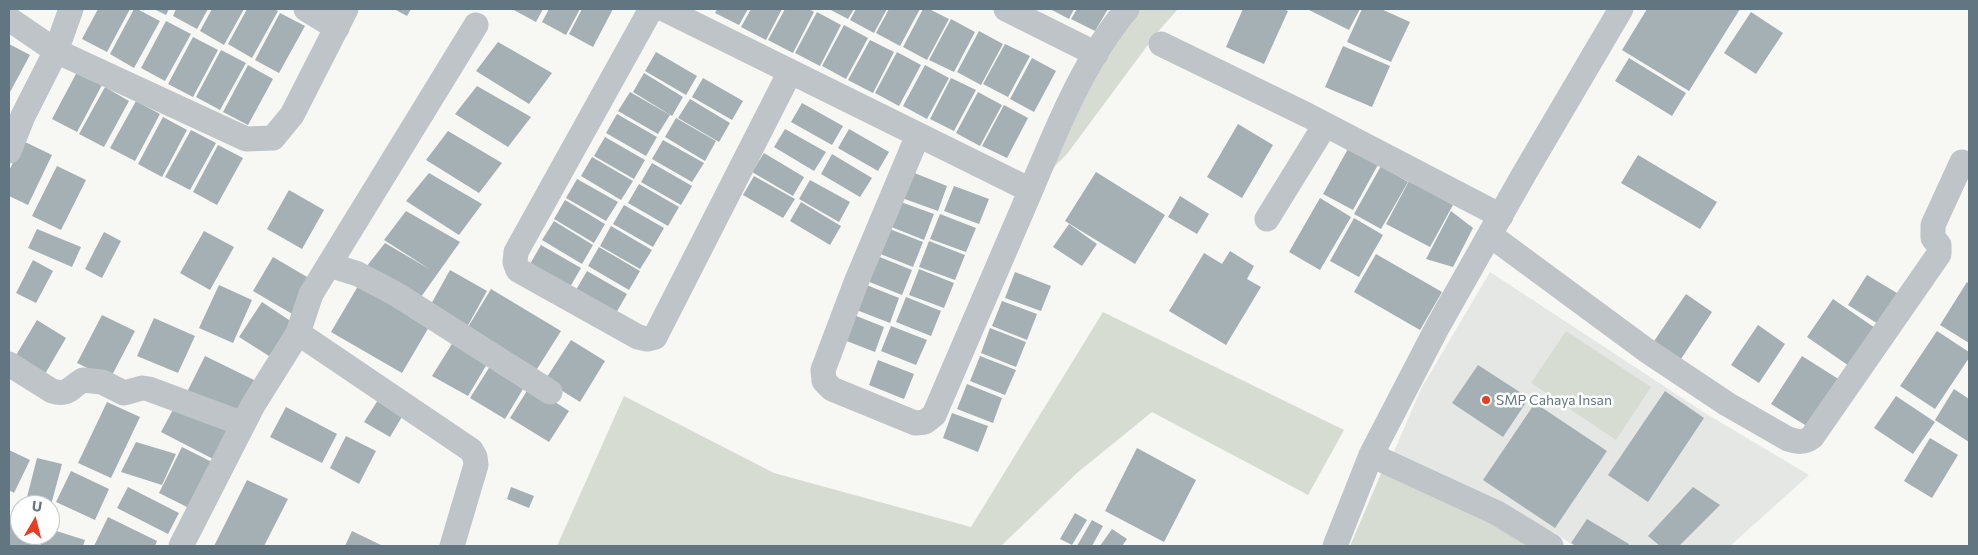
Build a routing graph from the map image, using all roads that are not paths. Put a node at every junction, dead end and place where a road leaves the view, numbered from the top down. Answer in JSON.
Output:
{"nodes":[{"id":1,"x":71,"y":9,"type":"edge"},
{"id":2,"x":306,"y":9,"type":"edge"},
{"id":3,"x":650,"y":9,"type":"edge"},
{"id":4,"x":664,"y":9,"type":"edge"},
{"id":5,"x":1006,"y":9,"type":"edge"},
{"id":6,"x":1128,"y":9,"type":"edge"},
{"id":7,"x":1621,"y":9,"type":"edge"},
{"id":8,"x":341,"y":18,"type":"edge"},
{"id":9,"x":9,"y":19,"type":"edge"},
{"id":10,"x":476,"y":25,"type":"dead end"},
{"id":11,"x":1162,"y":44,"type":"dead end"},
{"id":12,"x":56,"y":51,"type":"junction"},
{"id":13,"x":1096,"y":54,"type":"junction"},
{"id":14,"x":790,"y":72,"type":"junction"},
{"id":15,"x":1325,"y":125,"type":"junction"},
{"id":16,"x":918,"y":135,"type":"junction"},
{"id":17,"x":9,"y":150,"type":"edge"},
{"id":18,"x":1962,"y":162,"type":"dead end"},
{"id":19,"x":1030,"y":190,"type":"junction"},
{"id":20,"x":1267,"y":219,"type":"dead end"},
{"id":21,"x":1495,"y":226,"type":"junction"},
{"id":22,"x":330,"y":265,"type":"junction"},
{"id":23,"x":298,"y":333,"type":"junction"},
{"id":24,"x":9,"y":364,"type":"edge"},
{"id":25,"x":550,"y":392,"type":"dead end"},
{"id":26,"x":244,"y":424,"type":"junction"},
{"id":27,"x":1371,"y":456,"type":"junction"},
{"id":28,"x":181,"y":546,"type":"edge"},
{"id":29,"x":452,"y":546,"type":"edge"},
{"id":30,"x":1335,"y":546,"type":"edge"},
{"id":31,"x":1551,"y":546,"type":"edge"}],
"edges":[{"from":1,"to":12,"type":"street"},
{"from":2,"to":8,"type":"street"},
{"from":3,"to":14,"type":"street"},
{"from":4,"to":14,"type":"street"},
{"from":5,"to":13,"type":"street"},
{"from":6,"to":13,"type":"street"},
{"from":7,"to":21,"type":"street"},
{"from":8,"to":12,"type":"street"},
{"from":9,"to":12,"type":"street"},
{"from":10,"to":22,"type":"street"},
{"from":11,"to":15,"type":"street"},
{"from":12,"to":17,"type":"street"},
{"from":13,"to":19,"type":"street"},
{"from":14,"to":16,"type":"street"},
{"from":15,"to":20,"type":"street"},
{"from":15,"to":21,"type":"street"},
{"from":16,"to":19,"type":"street"},
{"from":16,"to":19,"type":"street"},
{"from":18,"to":21,"type":"street"},
{"from":21,"to":27,"type":"street"},
{"from":22,"to":23,"type":"street"},
{"from":22,"to":25,"type":"street"},
{"from":23,"to":26,"type":"street"},
{"from":23,"to":29,"type":"street"},
{"from":24,"to":26,"type":"street"},
{"from":26,"to":28,"type":"street"},
{"from":27,"to":30,"type":"street"},
{"from":27,"to":31,"type":"street"}]}
